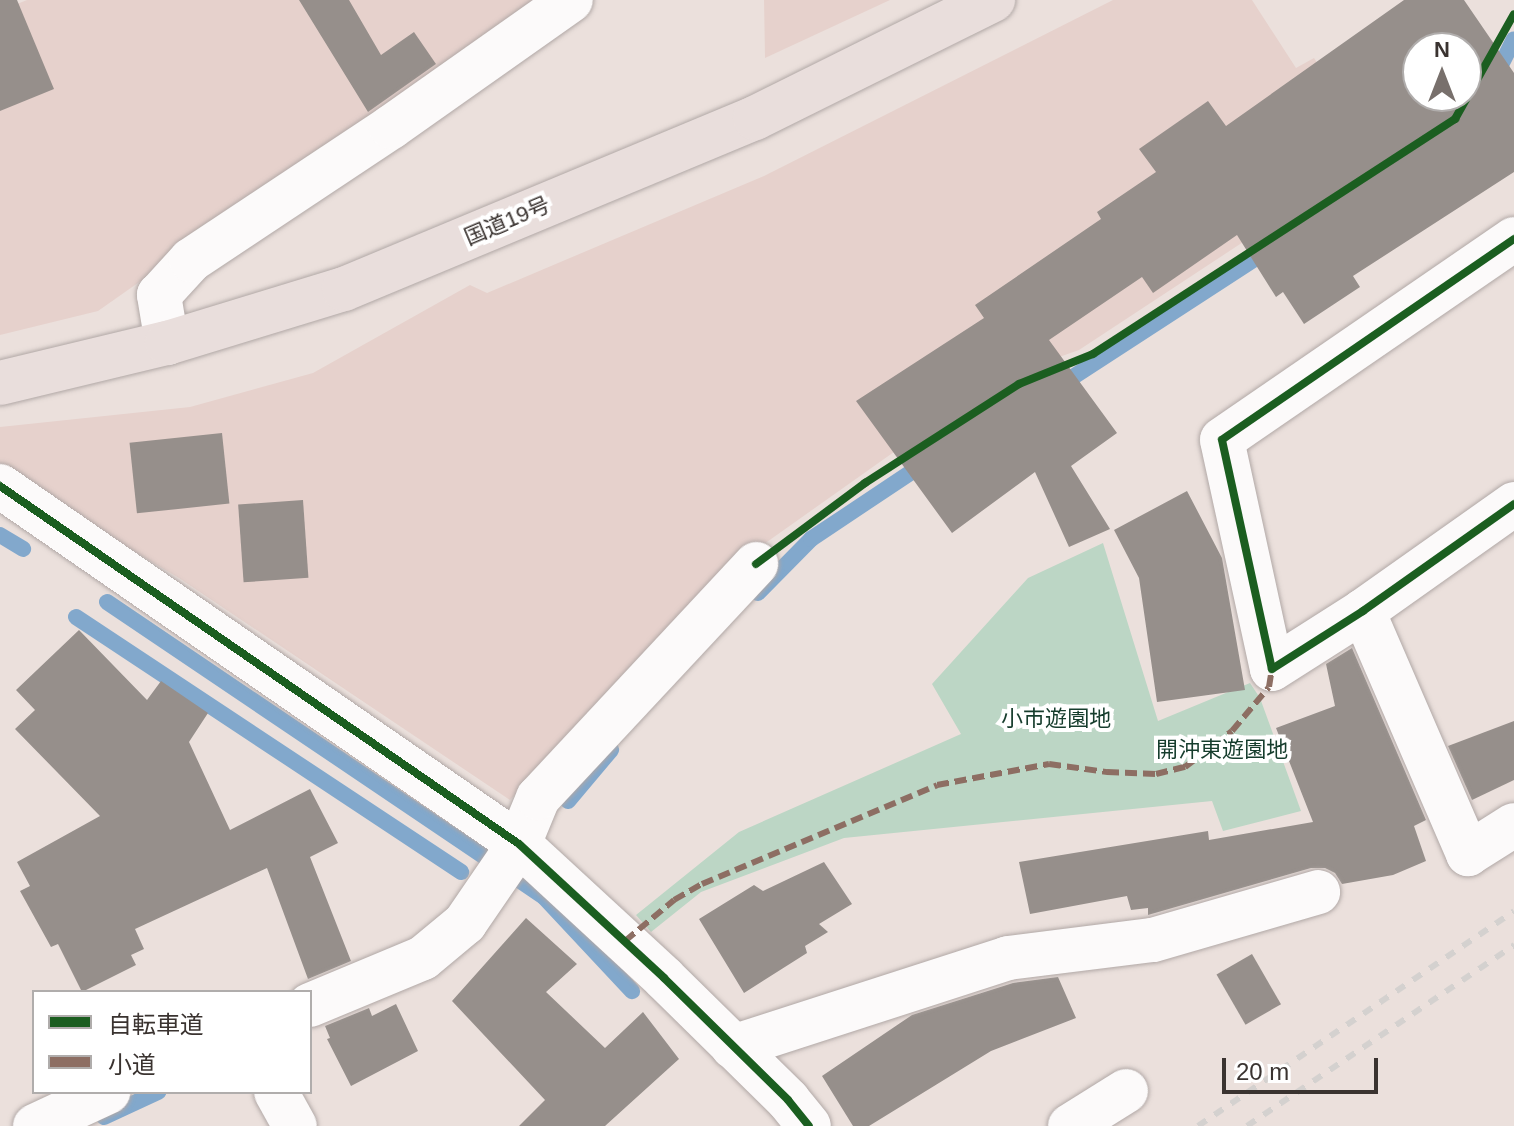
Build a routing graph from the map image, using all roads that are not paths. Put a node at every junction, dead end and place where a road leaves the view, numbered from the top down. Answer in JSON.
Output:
{"nodes":[{"id":1,"x":571,"y":0,"type":"edge"},
{"id":2,"x":993,"y":0,"type":"edge"},
{"id":3,"x":1514,"y":239,"type":"edge"},
{"id":4,"x":167,"y":343,"type":"junction"},
{"id":5,"x":0,"y":383,"type":"edge"},
{"id":6,"x":0,"y":486,"type":"edge"},
{"id":7,"x":1514,"y":504,"type":"edge"},
{"id":8,"x":756,"y":564,"type":"dead end"},
{"id":9,"x":1363,"y":611,"type":"junction"},
{"id":10,"x":1514,"y":825,"type":"edge"},
{"id":11,"x":508,"y":861,"type":"junction"},
{"id":12,"x":1318,"y":892,"type":"dead end"},
{"id":13,"x":312,"y":1004,"type":"edge"},
{"id":14,"x":733,"y":1047,"type":"junction"},
{"id":15,"x":1126,"y":1091,"type":"dead end"},
{"id":16,"x":104,"y":1094,"type":"edge"},
{"id":17,"x":277,"y":1094,"type":"edge"},
{"id":18,"x":35,"y":1126,"type":"edge"},
{"id":19,"x":295,"y":1126,"type":"edge"},
{"id":20,"x":809,"y":1126,"type":"edge"},
{"id":21,"x":1070,"y":1126,"type":"edge"}],
"edges":[{"from":1,"to":4,"type":"street"},
{"from":2,"to":4,"type":"highway","name":"国道19号"},
{"from":3,"to":9,"type":"street"},
{"from":4,"to":5,"type":"highway","name":"国道19号"},
{"from":6,"to":11,"type":"street"},
{"from":7,"to":9,"type":"street"},
{"from":8,"to":11,"type":"street"},
{"from":9,"to":10,"type":"street"},
{"from":11,"to":13,"type":"street"},
{"from":11,"to":14,"type":"street"},
{"from":12,"to":14,"type":"street"},
{"from":14,"to":20,"type":"street"},
{"from":15,"to":21,"type":"street"},
{"from":16,"to":18,"type":"street"},
{"from":17,"to":19,"type":"street"}]}
